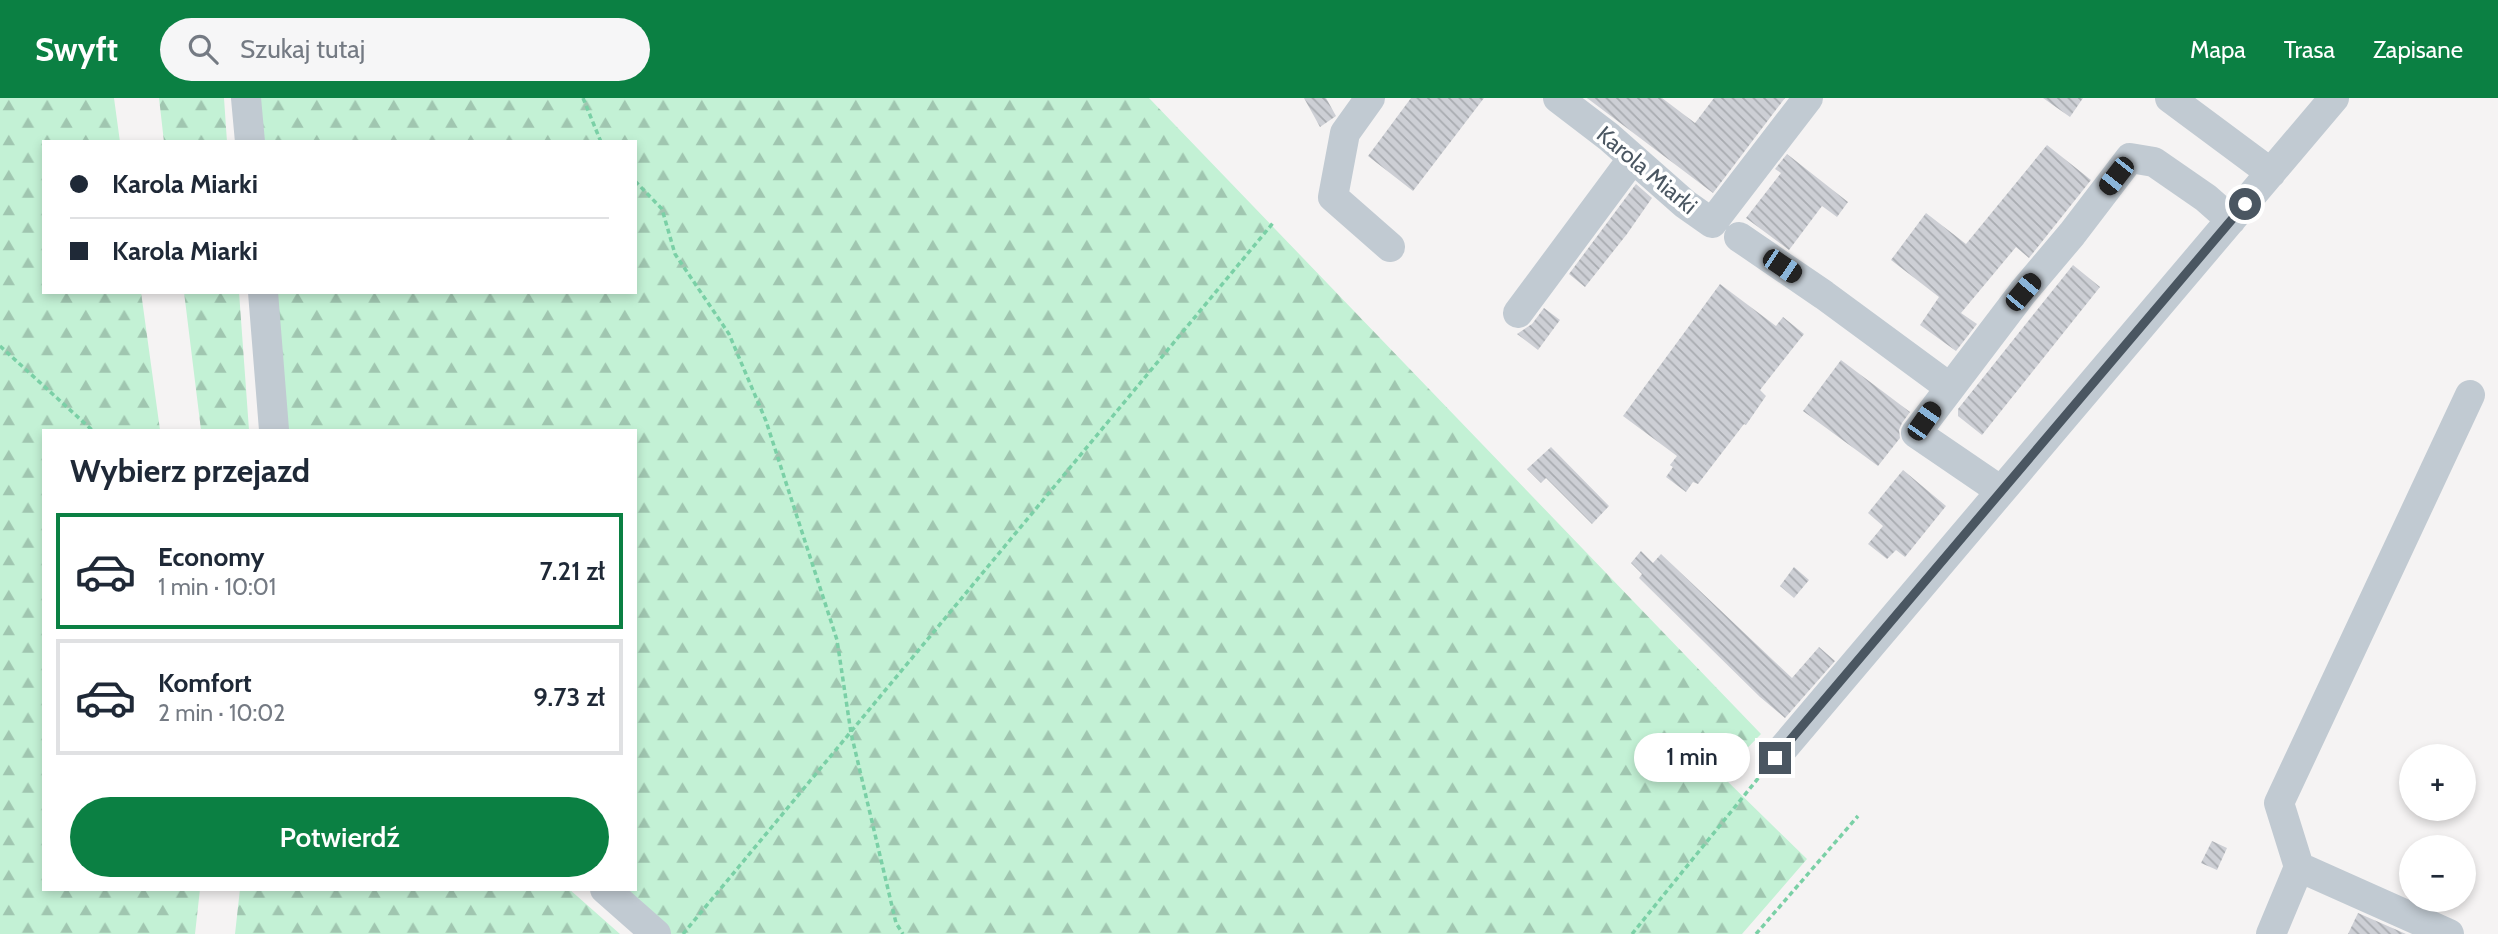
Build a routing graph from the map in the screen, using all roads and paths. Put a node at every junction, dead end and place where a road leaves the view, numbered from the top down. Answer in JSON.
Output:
{"nodes":[{"id":1,"x":246,"y":98,"type":"edge"},
{"id":2,"x":583,"y":98,"type":"edge"},
{"id":3,"x":1370,"y":98,"type":"edge"},
{"id":4,"x":1558,"y":98,"type":"edge"},
{"id":5,"x":1808,"y":98,"type":"edge"},
{"id":6,"x":2170,"y":98,"type":"edge"},
{"id":7,"x":2334,"y":98,"type":"edge"},
{"id":8,"x":250,"y":140,"type":"edge"},
{"id":9,"x":600,"y":140,"type":"edge"},
{"id":10,"x":1633,"y":158,"type":"junction"},
{"id":11,"x":2271,"y":173,"type":"junction"},
{"id":12,"x":637,"y":183,"type":"edge"},
{"id":13,"x":2231,"y":220,"type":"junction"},
{"id":14,"x":1273,"y":223,"type":"dead end"},
{"id":15,"x":1739,"y":237,"type":"dead end"},
{"id":16,"x":1390,"y":247,"type":"dead end"},
{"id":17,"x":262,"y":294,"type":"edge"},
{"id":18,"x":1518,"y":313,"type":"dead end"},
{"id":19,"x":0,"y":346,"type":"edge"},
{"id":20,"x":1949,"y":387,"type":"junction"},
{"id":21,"x":2470,"y":394,"type":"dead end"},
{"id":22,"x":91,"y":429,"type":"edge"},
{"id":23,"x":274,"y":429,"type":"edge"},
{"id":24,"x":2001,"y":491,"type":"junction"},
{"id":25,"x":851,"y":733,"type":"junction"},
{"id":26,"x":1775,"y":758,"type":"joint"},
{"id":27,"x":1858,"y":816,"type":"dead end"},
{"id":28,"x":2299,"y":867,"type":"junction"},
{"id":29,"x":607,"y":891,"type":"edge"},
{"id":30,"x":656,"y":934,"type":"edge"},
{"id":31,"x":683,"y":934,"type":"edge"},
{"id":32,"x":902,"y":934,"type":"edge"},
{"id":33,"x":1632,"y":934,"type":"edge"},
{"id":34,"x":1756,"y":934,"type":"edge"},
{"id":35,"x":2271,"y":934,"type":"edge"},
{"id":36,"x":2449,"y":934,"type":"edge"}],
"edges":[{"from":1,"to":8,"type":"street"},
{"from":2,"to":9,"type":"path"},
{"from":3,"to":16,"type":"street"},
{"from":4,"to":10,"type":"street","name":"Karola Miarki"},
{"from":5,"to":10,"type":"street","name":"Karola Miarki"},
{"from":6,"to":11,"type":"street"},
{"from":7,"to":11,"type":"street"},
{"from":10,"to":18,"type":"street"},
{"from":11,"to":13,"type":"street"},
{"from":12,"to":25,"type":"path"},
{"from":13,"to":20,"type":"street"},
{"from":13,"to":24,"type":"street"},
{"from":14,"to":25,"type":"path"},
{"from":15,"to":20,"type":"street"},
{"from":17,"to":23,"type":"street"},
{"from":19,"to":22,"type":"path"},
{"from":20,"to":24,"type":"street"},
{"from":21,"to":28,"type":"street"},
{"from":24,"to":26,"type":"street"},
{"from":25,"to":31,"type":"path"},
{"from":25,"to":32,"type":"path"},
{"from":26,"to":33,"type":"path"},
{"from":27,"to":34,"type":"path"},
{"from":28,"to":35,"type":"street"},
{"from":28,"to":36,"type":"street"},
{"from":29,"to":30,"type":"street"}]}
